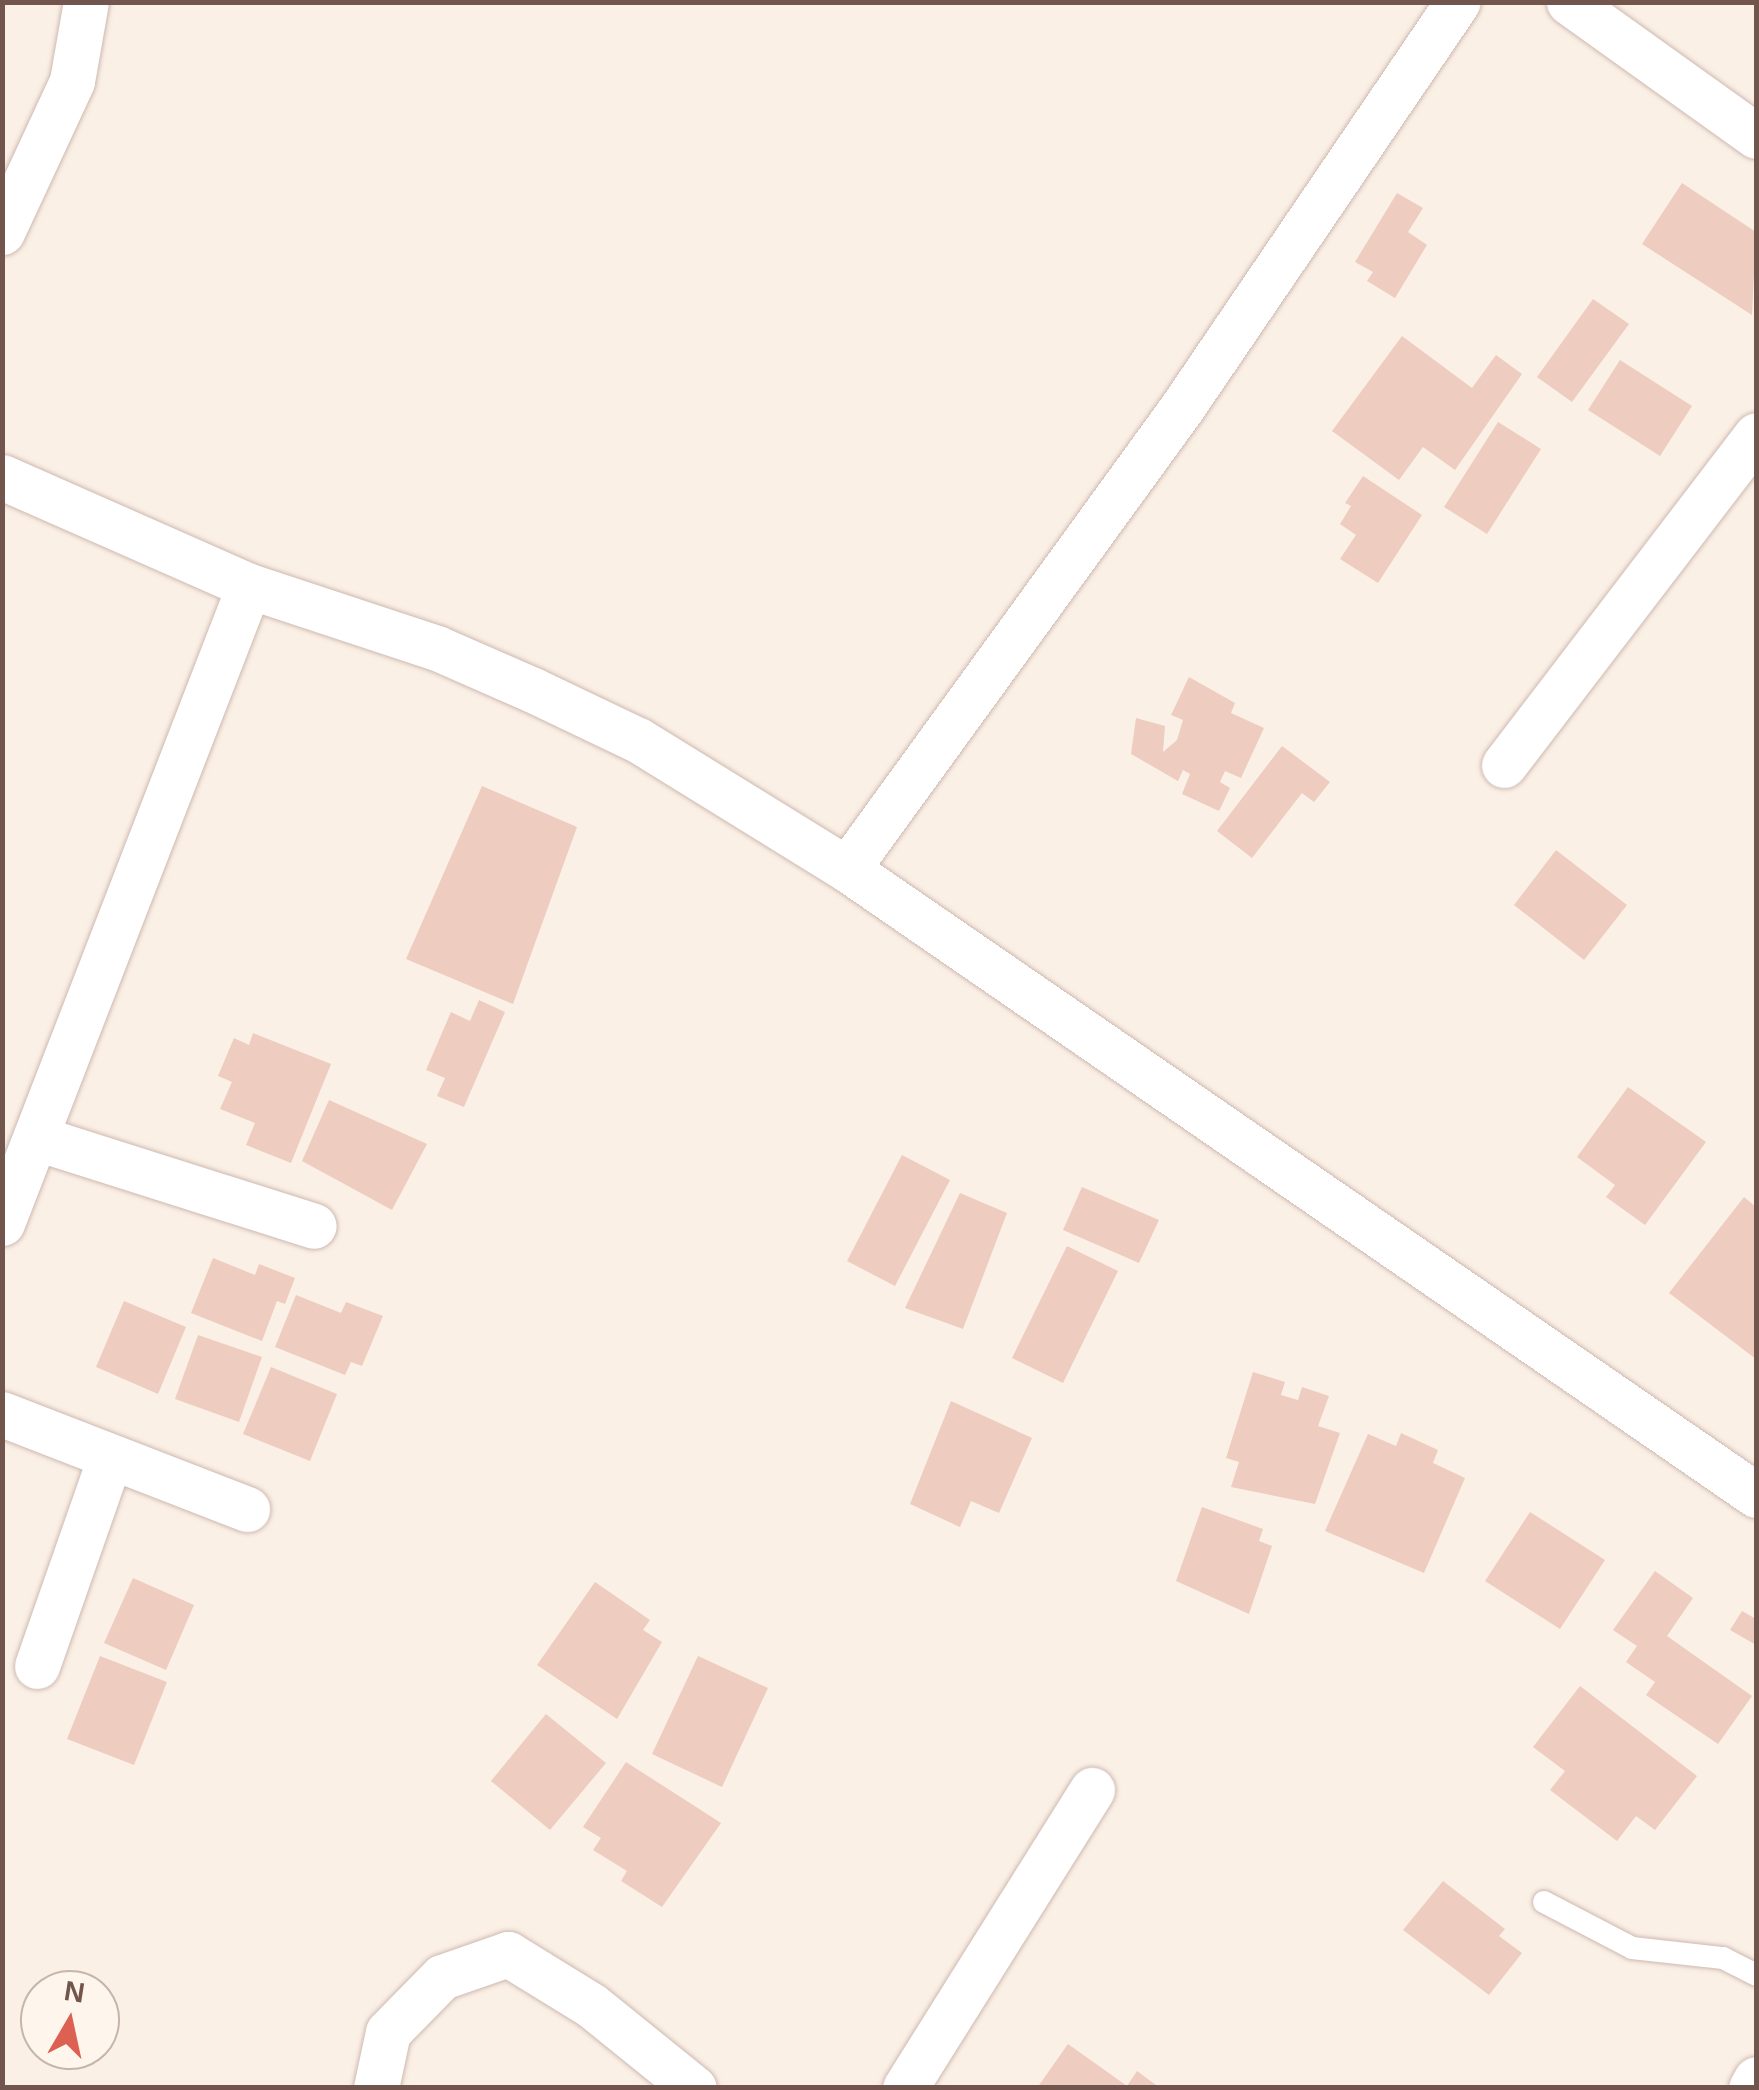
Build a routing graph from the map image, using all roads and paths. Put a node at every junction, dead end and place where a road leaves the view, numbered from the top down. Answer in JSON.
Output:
{"nodes":[{"id":1,"x":86,"y":2,"type":"edge"},
{"id":2,"x":1458,"y":2,"type":"edge"},
{"id":3,"x":1569,"y":2,"type":"edge"},
{"id":4,"x":1756,"y":136,"type":"edge"},
{"id":5,"x":2,"y":232,"type":"edge"},
{"id":6,"x":1756,"y":435,"type":"edge"},
{"id":7,"x":2,"y":477,"type":"edge"},
{"id":8,"x":250,"y":586,"type":"junction"},
{"id":9,"x":1504,"y":765,"type":"dead end"},
{"id":10,"x":848,"y":869,"type":"junction"},
{"id":11,"x":40,"y":1138,"type":"junction"},
{"id":12,"x":2,"y":1223,"type":"edge"},
{"id":13,"x":314,"y":1226,"type":"dead end"},
{"id":14,"x":2,"y":1414,"type":"edge"},
{"id":15,"x":110,"y":1457,"type":"junction"},
{"id":16,"x":1756,"y":1495,"type":"edge"},
{"id":17,"x":248,"y":1509,"type":"dead end"},
{"id":18,"x":37,"y":1666,"type":"dead end"},
{"id":19,"x":1092,"y":1790,"type":"dead end"},
{"id":20,"x":1544,"y":1902,"type":"dead end"},
{"id":21,"x":1756,"y":1975,"type":"edge"},
{"id":22,"x":1756,"y":2079,"type":"edge"},
{"id":23,"x":376,"y":2088,"type":"edge"},
{"id":24,"x":694,"y":2088,"type":"edge"},
{"id":25,"x":906,"y":2088,"type":"edge"},
{"id":26,"x":1752,"y":2088,"type":"edge"}],
"edges":[{"from":1,"to":5,"type":"street"},
{"from":2,"to":10,"type":"street"},
{"from":3,"to":4,"type":"street"},
{"from":6,"to":9,"type":"street"},
{"from":7,"to":8,"type":"street"},
{"from":8,"to":10,"type":"street"},
{"from":8,"to":11,"type":"street"},
{"from":10,"to":16,"type":"street"},
{"from":11,"to":12,"type":"street"},
{"from":11,"to":13,"type":"street"},
{"from":14,"to":15,"type":"street"},
{"from":15,"to":17,"type":"street"},
{"from":15,"to":18,"type":"street"},
{"from":19,"to":25,"type":"street"},
{"from":20,"to":21,"type":"lane"},
{"from":22,"to":26,"type":"street"},
{"from":23,"to":24,"type":"street"}]}
